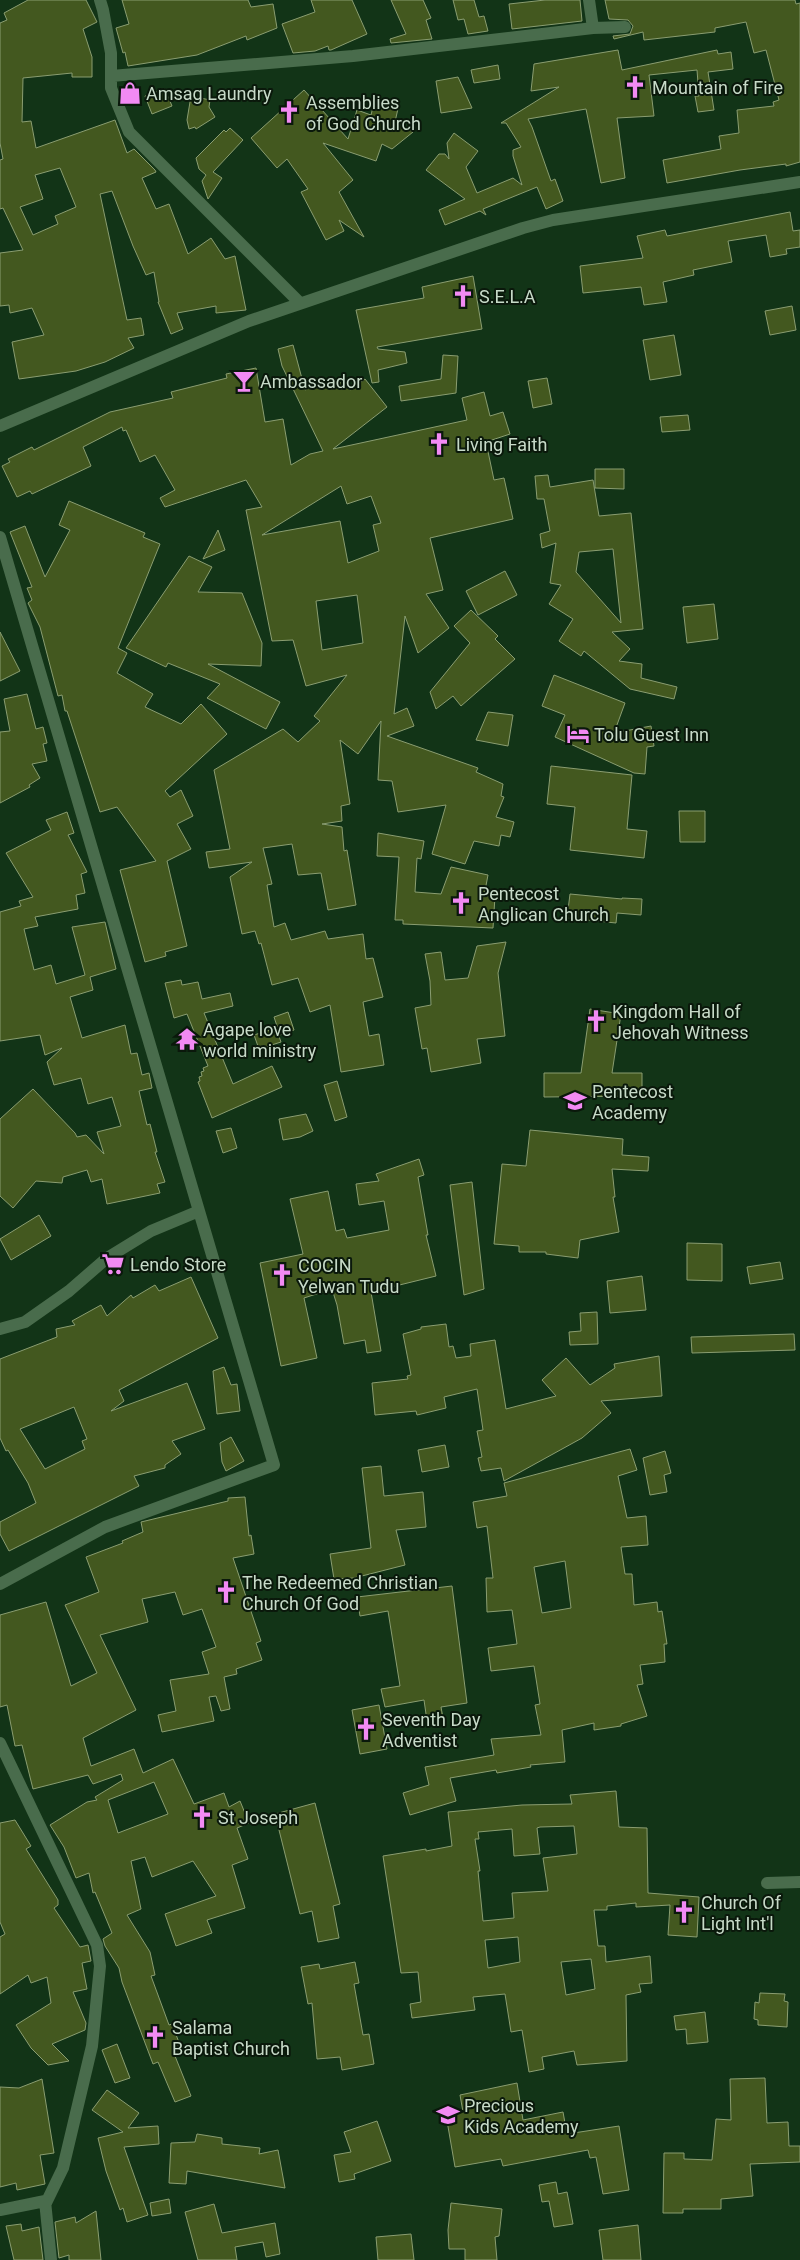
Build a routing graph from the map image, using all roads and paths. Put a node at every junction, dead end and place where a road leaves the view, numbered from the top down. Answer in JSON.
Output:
{"nodes":[{"id":1,"x":100,"y":0,"type":"edge"},
{"id":2,"x":589,"y":0,"type":"edge"},
{"id":3,"x":625,"y":27,"type":"dead end"},
{"id":4,"x":593,"y":28,"type":"junction"},
{"id":5,"x":111,"y":76,"type":"junction"},
{"id":6,"x":800,"y":182,"type":"edge"},
{"id":7,"x":300,"y":303,"type":"junction"},
{"id":8,"x":0,"y":426,"type":"edge"},
{"id":9,"x":0,"y":537,"type":"edge"},
{"id":10,"x":199,"y":1211,"type":"junction"},
{"id":11,"x":0,"y":1329,"type":"edge"},
{"id":12,"x":0,"y":1584,"type":"edge"},
{"id":13,"x":0,"y":1743,"type":"edge"},
{"id":14,"x":4,"y":1763,"type":"edge"},
{"id":15,"x":800,"y":1882,"type":"edge"},
{"id":16,"x":766,"y":1883,"type":"dead end"},
{"id":17,"x":45,"y":2201,"type":"junction"},
{"id":18,"x":0,"y":2210,"type":"edge"},
{"id":19,"x":51,"y":2260,"type":"edge"}],
"edges":[{"from":1,"to":5,"type":"street"},
{"from":2,"to":4,"type":"street"},
{"from":3,"to":4,"type":"street"},
{"from":4,"to":5,"type":"street"},
{"from":5,"to":7,"type":"street"},
{"from":6,"to":7,"type":"street"},
{"from":7,"to":8,"type":"street"},
{"from":9,"to":10,"type":"street"},
{"from":10,"to":11,"type":"street"},
{"from":10,"to":12,"type":"street"},
{"from":13,"to":14,"type":"street"},
{"from":14,"to":17,"type":"street"},
{"from":15,"to":16,"type":"street"},
{"from":17,"to":18,"type":"street"},
{"from":17,"to":19,"type":"street"}]}
